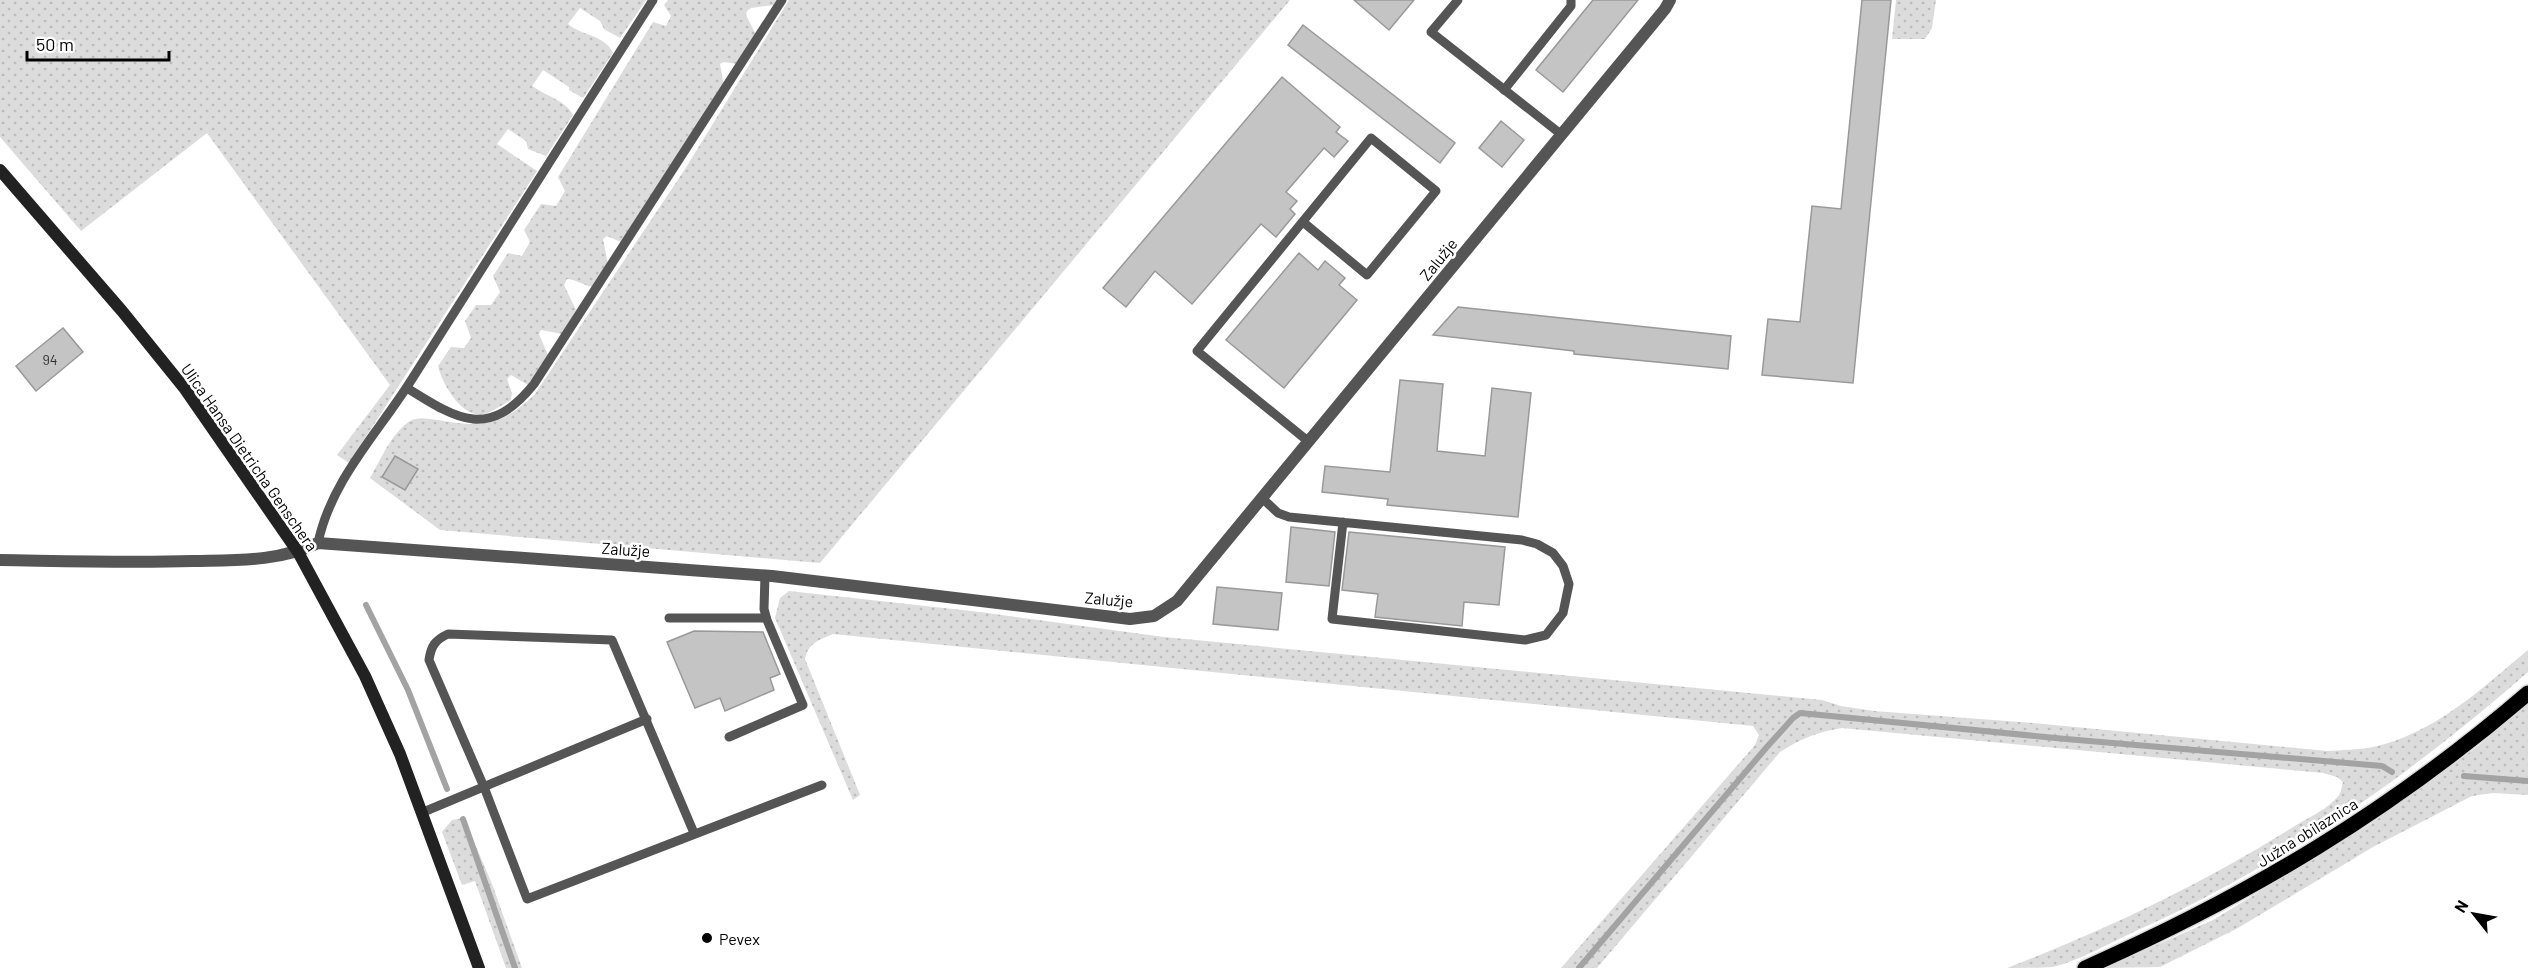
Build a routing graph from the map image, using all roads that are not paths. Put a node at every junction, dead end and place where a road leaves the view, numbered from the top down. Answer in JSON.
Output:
{"nodes":[{"id":1,"x":652,"y":0,"type":"edge"},
{"id":2,"x":782,"y":0,"type":"edge"},
{"id":3,"x":1458,"y":0,"type":"edge"},
{"id":4,"x":1571,"y":0,"type":"edge"},
{"id":5,"x":1670,"y":0,"type":"edge"},
{"id":6,"x":1504,"y":90,"type":"junction"},
{"id":7,"x":1562,"y":135,"type":"junction"},
{"id":8,"x":0,"y":170,"type":"edge"},
{"id":9,"x":1303,"y":222,"type":"junction"},
{"id":10,"x":407,"y":388,"type":"junction"},
{"id":11,"x":1309,"y":442,"type":"junction"},
{"id":12,"x":1262,"y":498,"type":"junction"},
{"id":13,"x":1343,"y":522,"type":"junction"},
{"id":14,"x":318,"y":543,"type":"junction"},
{"id":15,"x":298,"y":552,"type":"junction"},
{"id":16,"x":0,"y":560,"type":"edge"},
{"id":17,"x":765,"y":575,"type":"junction"},
{"id":18,"x":669,"y":618,"type":"dead end"},
{"id":19,"x":766,"y":618,"type":"junction"},
{"id":20,"x":2528,"y":693,"type":"edge"},
{"id":21,"x":646,"y":718,"type":"junction"},
{"id":22,"x":729,"y":737,"type":"dead end"},
{"id":23,"x":822,"y":785,"type":"dead end"},
{"id":24,"x":484,"y":787,"type":"junction"},
{"id":25,"x":421,"y":813,"type":"junction"},
{"id":26,"x":694,"y":833,"type":"junction"},
{"id":27,"x":479,"y":968,"type":"edge"},
{"id":28,"x":2085,"y":968,"type":"edge"}],
"edges":[{"from":1,"to":10,"type":"lane"},
{"from":2,"to":10,"type":"lane"},
{"from":3,"to":6,"type":"lane"},
{"from":4,"to":6,"type":"lane"},
{"from":5,"to":7,"type":"street","name":"Zalužje"},
{"from":6,"to":7,"type":"lane"},
{"from":7,"to":11,"type":"street","name":"Zalužje"},
{"from":8,"to":15,"type":"main road","name":"Ulica Hansa Dietricha Genschera"},
{"from":9,"to":9,"type":"lane"},
{"from":9,"to":11,"type":"lane"},
{"from":10,"to":14,"type":"lane"},
{"from":11,"to":12,"type":"street","name":"Zalužje"},
{"from":12,"to":13,"type":"lane"},
{"from":12,"to":17,"type":"street","name":"Zalužje"},
{"from":13,"to":13,"type":"lane"},
{"from":14,"to":15,"type":"street","name":"Zalužje"},
{"from":14,"to":17,"type":"street","name":"Zalužje"},
{"from":15,"to":16,"type":"street","name":"Zalužje"},
{"from":15,"to":25,"type":"main road","name":"Ulica Hansa Dietricha Genschera"},
{"from":17,"to":19,"type":"lane"},
{"from":18,"to":19,"type":"lane"},
{"from":19,"to":22,"type":"lane"},
{"from":20,"to":28,"type":"main road","name":"Južna obilaznica"},
{"from":21,"to":24,"type":"lane"},
{"from":21,"to":24,"type":"lane"},
{"from":21,"to":26,"type":"lane"},
{"from":23,"to":26,"type":"lane"},
{"from":24,"to":25,"type":"lane"},
{"from":24,"to":26,"type":"lane"},
{"from":25,"to":27,"type":"main road","name":"Ulica Hansa Dietricha Genschera"}]}
